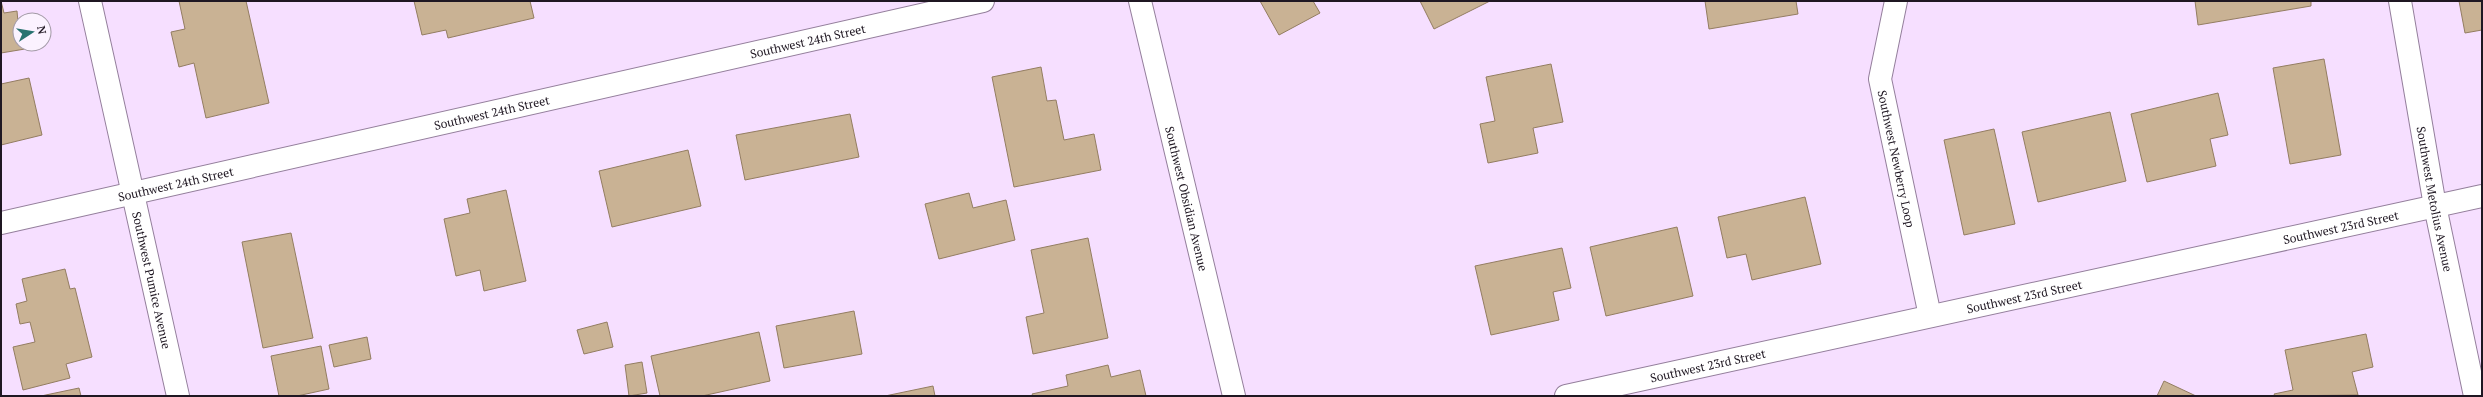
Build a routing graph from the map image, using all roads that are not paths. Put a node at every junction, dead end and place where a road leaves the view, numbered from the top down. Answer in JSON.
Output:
{"nodes":[{"id":1,"x":90,"y":1,"type":"edge"},
{"id":2,"x":983,"y":1,"type":"edge"},
{"id":3,"x":1140,"y":1,"type":"edge"},
{"id":4,"x":1896,"y":1,"type":"edge"},
{"id":5,"x":2400,"y":1,"type":"edge"},
{"id":6,"x":132,"y":193,"type":"junction"},
{"id":7,"x":2482,"y":196,"type":"edge"},
{"id":8,"x":2435,"y":206,"type":"junction"},
{"id":9,"x":1,"y":223,"type":"edge"},
{"id":10,"x":1930,"y":316,"type":"junction"},
{"id":11,"x":178,"y":396,"type":"edge"},
{"id":12,"x":1234,"y":396,"type":"edge"},
{"id":13,"x":1566,"y":396,"type":"edge"},
{"id":14,"x":2475,"y":396,"type":"edge"}],
"edges":[{"from":1,"to":6,"type":"street","name":"Southwest Pumice Avenue"},
{"from":2,"to":6,"type":"street","name":"Southwest 24th Street"},
{"from":3,"to":12,"type":"street","name":"Southwest Obsidian Avenue"},
{"from":4,"to":10,"type":"street","name":"Southwest Newberry Loop"},
{"from":5,"to":8,"type":"street","name":"Southwest Metolius Avenue"},
{"from":6,"to":9,"type":"street","name":"Southwest 24th Street"},
{"from":6,"to":11,"type":"street","name":"Southwest Pumice Avenue"},
{"from":7,"to":8,"type":"street","name":"Southwest 23rd Street"},
{"from":8,"to":10,"type":"street","name":"Southwest 23rd Street"},
{"from":8,"to":14,"type":"street","name":"Southwest Metolius Avenue"},
{"from":10,"to":13,"type":"street","name":"Southwest 23rd Street"}]}
